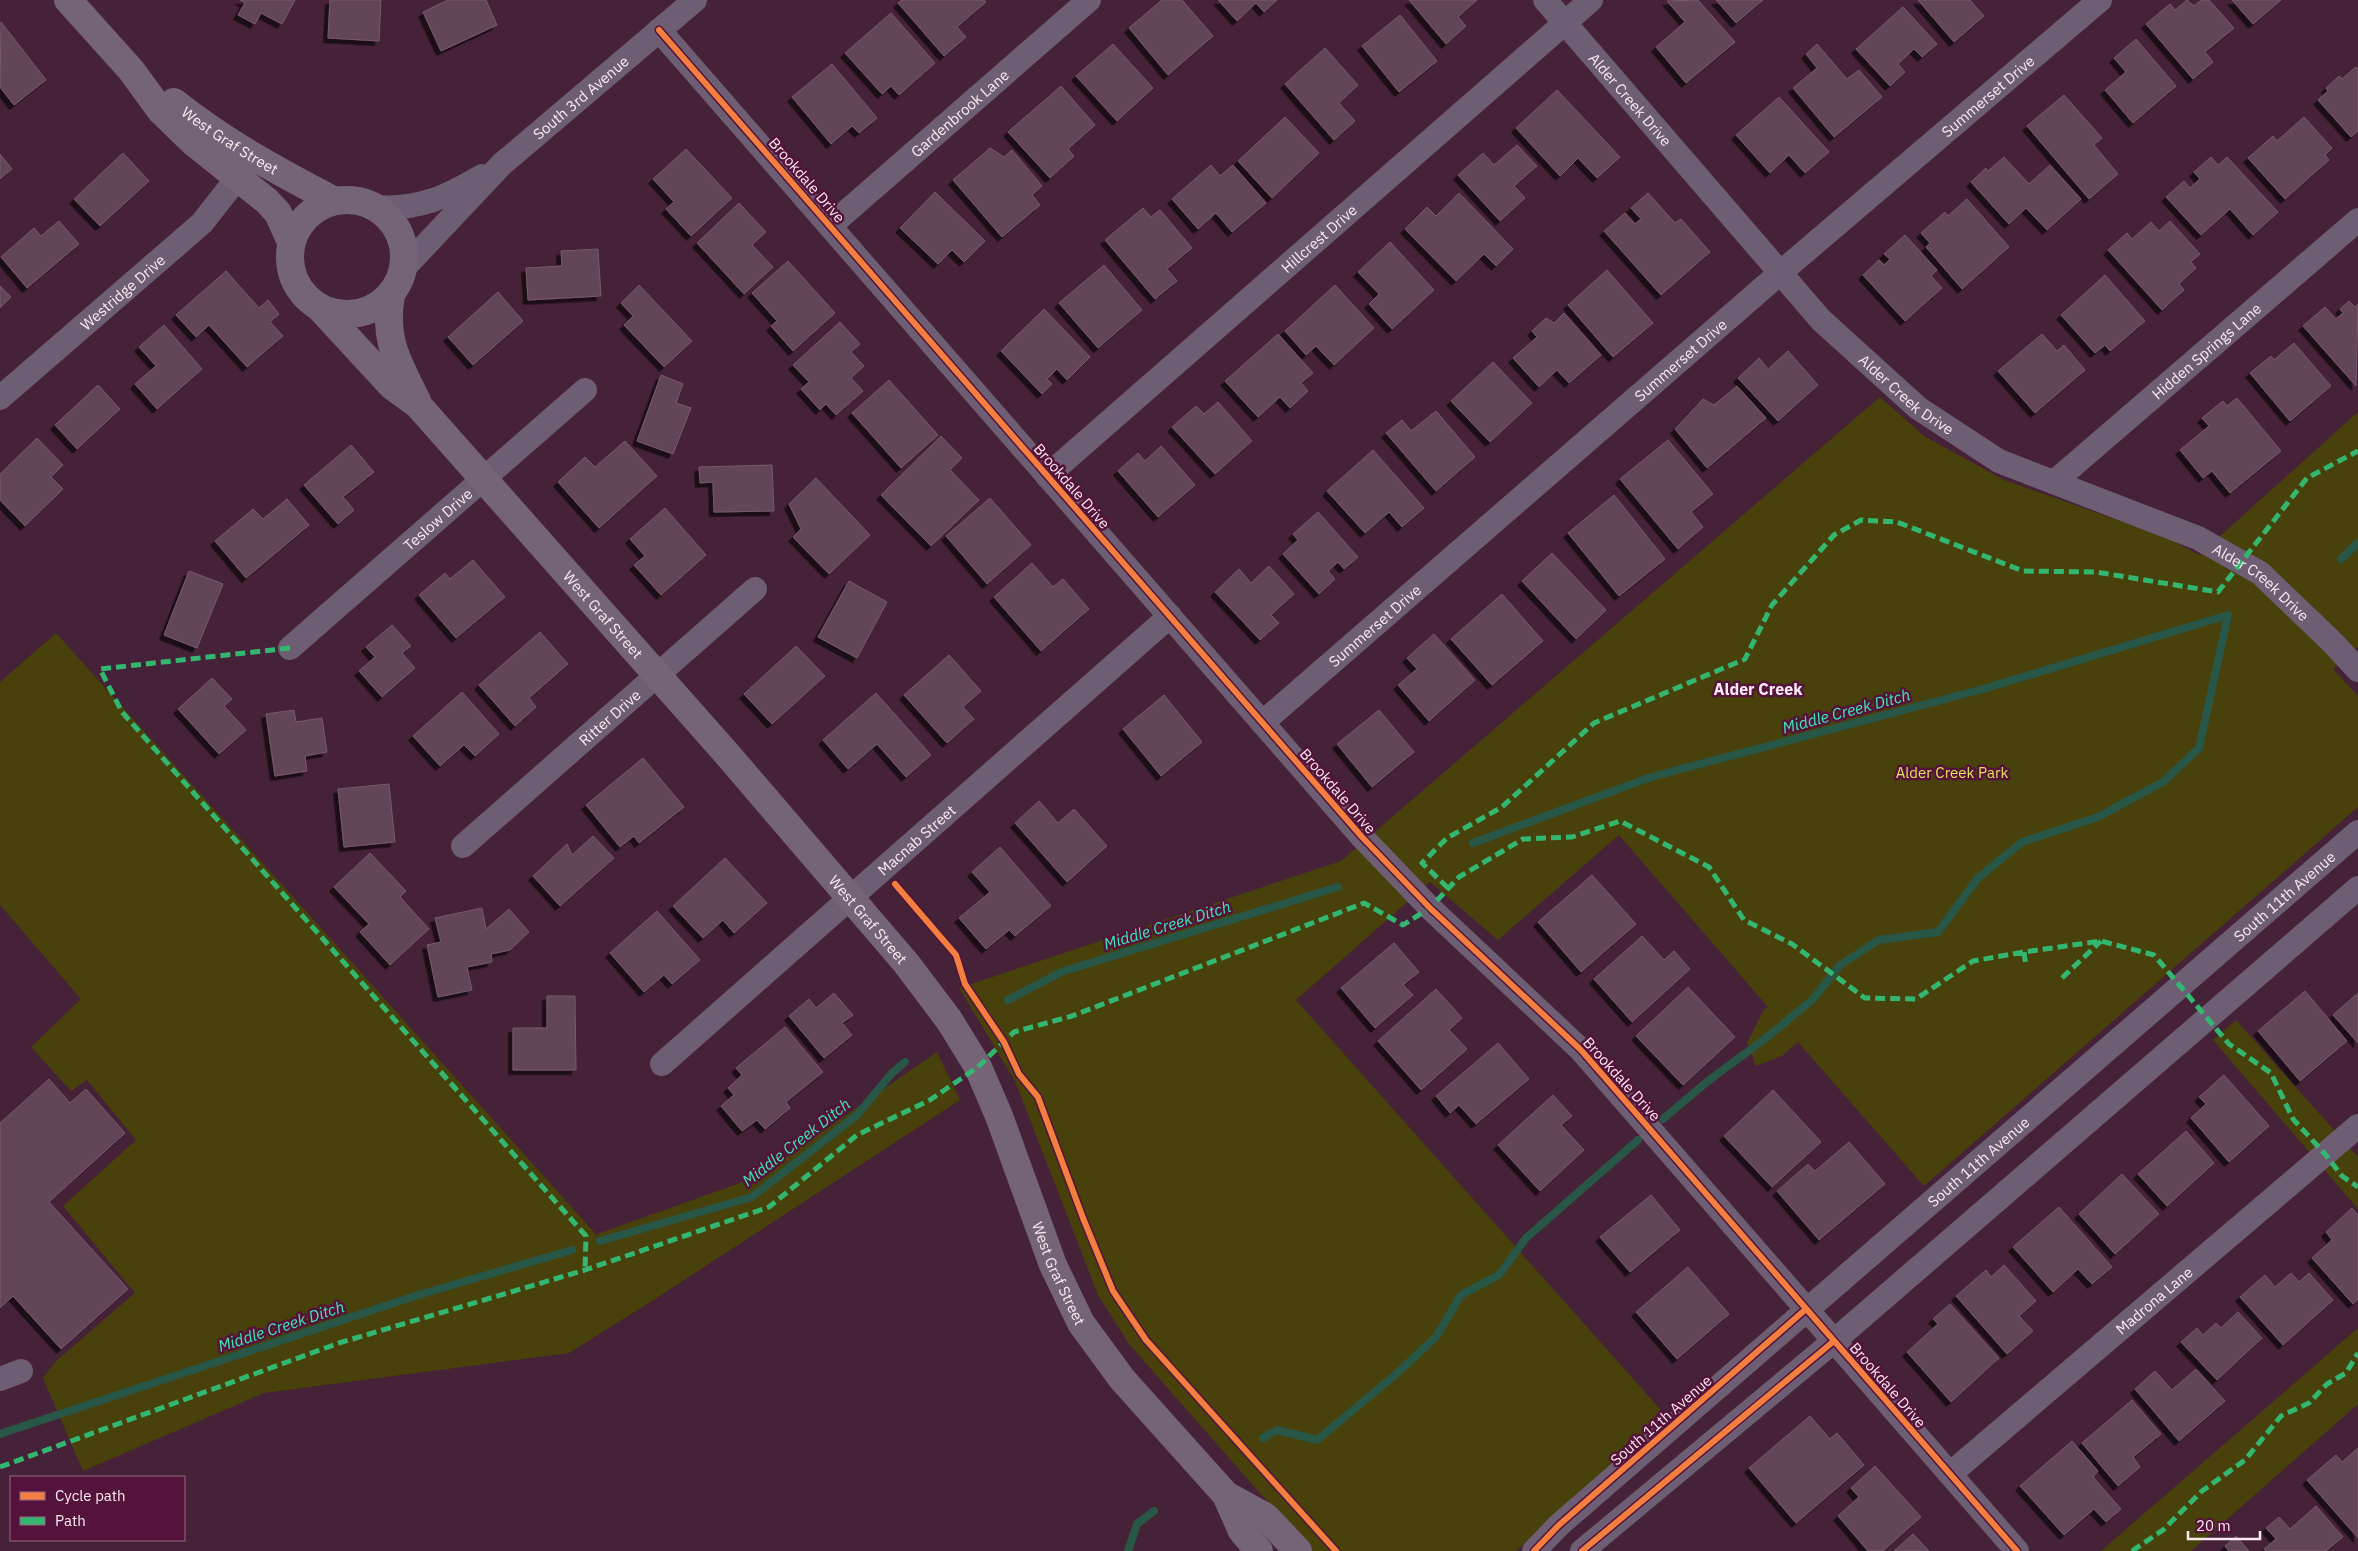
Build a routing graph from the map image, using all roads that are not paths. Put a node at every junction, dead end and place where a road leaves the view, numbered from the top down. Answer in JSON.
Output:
{"nodes":[{"id":1,"x":68,"y":0,"type":"edge"},
{"id":2,"x":695,"y":0,"type":"edge"},
{"id":3,"x":1089,"y":0,"type":"edge"},
{"id":4,"x":1545,"y":0,"type":"edge"},
{"id":5,"x":1591,"y":0,"type":"edge"},
{"id":6,"x":2100,"y":0,"type":"edge"},
{"id":7,"x":1564,"y":23,"type":"junction"},
{"id":8,"x":659,"y":30,"type":"junction"},
{"id":9,"x":131,"y":70,"type":"junction"},
{"id":10,"x":502,"y":164,"type":"junction"},
{"id":11,"x":238,"y":177,"type":"junction"},
{"id":12,"x":335,"y":201,"type":"junction"},
{"id":13,"x":376,"y":207,"type":"junction"},
{"id":14,"x":2358,"y":220,"type":"edge"},
{"id":15,"x":830,"y":226,"type":"junction"},
{"id":16,"x":291,"y":242,"type":"junction"},
{"id":17,"x":404,"y":268,"type":"junction"},
{"id":18,"x":1780,"y":273,"type":"junction"},
{"id":19,"x":391,"y":296,"type":"junction"},
{"id":20,"x":320,"y":308,"type":"junction"},
{"id":21,"x":585,"y":390,"type":"dead end"},
{"id":22,"x":0,"y":398,"type":"edge"},
{"id":23,"x":418,"y":405,"type":"junction"},
{"id":24,"x":1047,"y":476,"type":"junction"},
{"id":25,"x":483,"y":479,"type":"junction"},
{"id":26,"x":2054,"y":482,"type":"junction"},
{"id":27,"x":755,"y":589,"type":"dead end"},
{"id":28,"x":1170,"y":616,"type":"junction"},
{"id":29,"x":290,"y":648,"type":"dead end"},
{"id":30,"x":2358,"y":670,"type":"edge"},
{"id":31,"x":658,"y":674,"type":"junction"},
{"id":32,"x":1262,"y":723,"type":"junction"},
{"id":33,"x":2358,"y":832,"type":"edge"},
{"id":34,"x":463,"y":846,"type":"dead end"},
{"id":35,"x":2358,"y":888,"type":"edge"},
{"id":36,"x":850,"y":898,"type":"junction"},
{"id":37,"x":662,"y":1064,"type":"dead end"},
{"id":38,"x":2358,"y":1126,"type":"edge"},
{"id":39,"x":1806,"y":1309,"type":"junction"},
{"id":40,"x":1834,"y":1341,"type":"junction"},
{"id":41,"x":1950,"y":1474,"type":"junction"},
{"id":42,"x":1226,"y":1495,"type":"junction"},
{"id":43,"x":1259,"y":1551,"type":"edge"},
{"id":44,"x":1298,"y":1551,"type":"edge"},
{"id":45,"x":1534,"y":1551,"type":"edge"},
{"id":46,"x":1582,"y":1551,"type":"edge"},
{"id":47,"x":2016,"y":1551,"type":"edge"}],
"edges":[{"from":1,"to":9,"type":"main road","name":"West Graf Street"},
{"from":2,"to":8,"type":"street","name":"South 3rd Avenue"},
{"from":3,"to":15,"type":"street","name":"Gardenbrook Lane"},
{"from":4,"to":7,"type":"street","name":"Alder Creek Drive"},
{"from":5,"to":7,"type":"street","name":"Hillcrest Drive"},
{"from":6,"to":18,"type":"street","name":"Summerset Drive"},
{"from":7,"to":18,"type":"street","name":"Alder Creek Drive"},
{"from":7,"to":24,"type":"street","name":"Hillcrest Drive"},
{"from":8,"to":10,"type":"street","name":"South 3rd Avenue"},
{"from":8,"to":15,"type":"street","name":"Brookdale Drive"},
{"from":9,"to":11,"type":"main road","name":"West Graf Street"},
{"from":9,"to":12,"type":"main road","name":"West Graf Street"},
{"from":10,"to":13,"type":"street","name":"South 3rd Avenue"},
{"from":10,"to":17,"type":"street","name":"South 3rd Avenue"},
{"from":11,"to":16,"type":"main road","name":"West Graf Street"},
{"from":11,"to":22,"type":"street","name":"Westridge Drive"},
{"from":12,"to":13,"type":"main road"},
{"from":12,"to":16,"type":"main road"},
{"from":13,"to":17,"type":"main road"},
{"from":14,"to":26,"type":"street","name":"Hidden Springs Lane"},
{"from":15,"to":24,"type":"street","name":"Brookdale Drive"},
{"from":16,"to":20,"type":"main road"},
{"from":17,"to":19,"type":"main road"},
{"from":18,"to":26,"type":"street","name":"Alder Creek Drive"},
{"from":18,"to":32,"type":"street","name":"Summerset Drive"},
{"from":19,"to":20,"type":"main road"},
{"from":19,"to":23,"type":"main road","name":"West Graf Street"},
{"from":20,"to":23,"type":"main road","name":"West Graf Street"},
{"from":21,"to":25,"type":"street","name":"Teslow Drive"},
{"from":23,"to":25,"type":"main road","name":"West Graf Street"},
{"from":24,"to":28,"type":"street","name":"Brookdale Drive"},
{"from":25,"to":29,"type":"street","name":"Teslow Drive"},
{"from":25,"to":31,"type":"main road","name":"West Graf Street"},
{"from":26,"to":30,"type":"street","name":"Alder Creek Drive"},
{"from":27,"to":31,"type":"street","name":"Ritter Drive"},
{"from":28,"to":32,"type":"street","name":"Brookdale Drive"},
{"from":28,"to":36,"type":"street","name":"Macnab Street"},
{"from":31,"to":34,"type":"street","name":"Ritter Drive"},
{"from":31,"to":36,"type":"main road","name":"West Graf Street"},
{"from":32,"to":39,"type":"street","name":"Brookdale Drive"},
{"from":33,"to":39,"type":"street","name":"South 11th Avenue"},
{"from":35,"to":40,"type":"street"},
{"from":36,"to":37,"type":"street","name":"Macnab Street"},
{"from":36,"to":42,"type":"main road","name":"West Graf Street"},
{"from":38,"to":41,"type":"street","name":"Madrona Lane"},
{"from":39,"to":40,"type":"street","name":"Brookdale Drive"},
{"from":39,"to":45,"type":"street","name":"South 11th Avenue"},
{"from":40,"to":41,"type":"street","name":"Brookdale Drive"},
{"from":40,"to":46,"type":"street"},
{"from":41,"to":47,"type":"street","name":"Brookdale Drive"},
{"from":42,"to":43,"type":"main road","name":"West Graf Street"},
{"from":42,"to":44,"type":"main road","name":"West Graf Street"}]}
